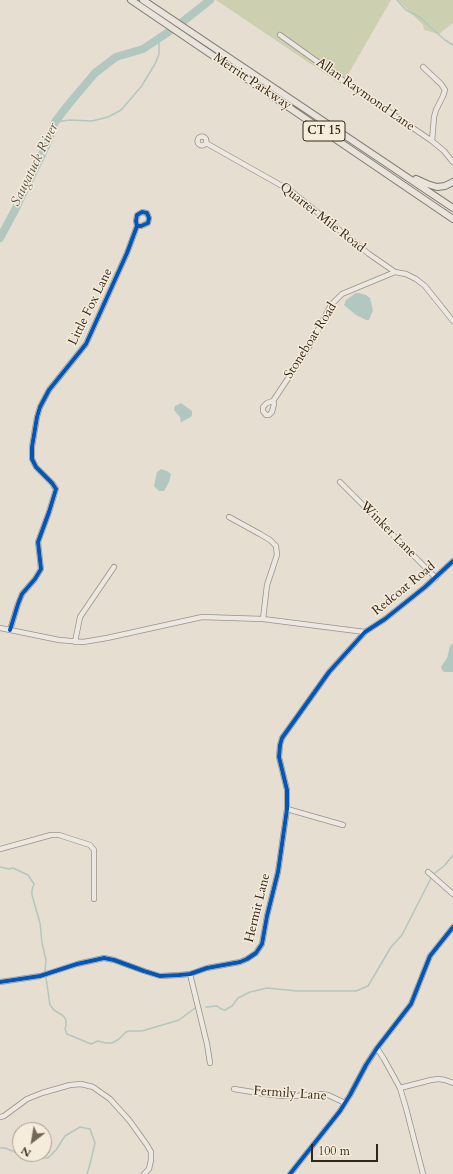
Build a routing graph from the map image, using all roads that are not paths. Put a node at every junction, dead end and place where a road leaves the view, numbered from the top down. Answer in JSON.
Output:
{"nodes":[{"id":1,"x":131,"y":0,"type":"edge"},
{"id":2,"x":143,"y":0,"type":"edge"},
{"id":3,"x":154,"y":12,"type":"junction"},
{"id":4,"x":280,"y":35,"type":"dead end"},
{"id":5,"x":196,"y":40,"type":"junction"},
{"id":6,"x":423,"y":67,"type":"dead end"},
{"id":7,"x":347,"y":137,"type":"junction"},
{"id":8,"x":432,"y":141,"type":"junction"},
{"id":9,"x":206,"y":143,"type":"dead end"},
{"id":10,"x":451,"y":157,"type":"edge"},
{"id":11,"x":453,"y":162,"type":"edge"},
{"id":12,"x":453,"y":182,"type":"edge"},
{"id":13,"x":453,"y":208,"type":"edge"},
{"id":14,"x":453,"y":219,"type":"edge"},
{"id":15,"x":137,"y":226,"type":"dead end"},
{"id":16,"x":395,"y":272,"type":"junction"},
{"id":17,"x":453,"y":321,"type":"edge"},
{"id":18,"x":273,"y":401,"type":"dead end"},
{"id":19,"x":340,"y":482,"type":"dead end"},
{"id":20,"x":229,"y":517,"type":"dead end"},
{"id":21,"x":453,"y":561,"type":"edge"},
{"id":22,"x":114,"y":567,"type":"dead end"},
{"id":23,"x":436,"y":578,"type":"junction"},
{"id":24,"x":263,"y":620,"type":"junction"},
{"id":25,"x":0,"y":628,"type":"edge"},
{"id":26,"x":10,"y":630,"type":"junction"},
{"id":27,"x":365,"y":632,"type":"junction"},
{"id":28,"x":75,"y":642,"type":"junction"},
{"id":29,"x":287,"y":809,"type":"junction"},
{"id":30,"x":343,"y":826,"type":"dead end"},
{"id":31,"x":0,"y":849,"type":"edge"},
{"id":32,"x":428,"y":872,"type":"dead end"},
{"id":33,"x":453,"y":894,"type":"edge"},
{"id":34,"x":94,"y":899,"type":"dead end"},
{"id":35,"x":453,"y":927,"type":"edge"},
{"id":36,"x":451,"y":933,"type":"edge"},
{"id":37,"x":190,"y":974,"type":"junction"},
{"id":38,"x":0,"y":982,"type":"edge"},
{"id":39,"x":377,"y":1048,"type":"junction"},
{"id":40,"x":210,"y":1063,"type":"dead end"},
{"id":41,"x":453,"y":1083,"type":"edge"},
{"id":42,"x":234,"y":1088,"type":"dead end"},
{"id":43,"x":400,"y":1088,"type":"junction"},
{"id":44,"x":345,"y":1104,"type":"junction"},
{"id":45,"x":0,"y":1117,"type":"edge"},
{"id":46,"x":144,"y":1174,"type":"edge"},
{"id":47,"x":290,"y":1174,"type":"edge"},
{"id":48,"x":423,"y":1174,"type":"edge"}],
"edges":[{"from":1,"to":3,"type":"highway","name":"Merritt Parkway","number":"CT 15"},
{"from":2,"to":3,"type":"highway","name":"Merritt Parkway","number":"CT 15"},
{"from":3,"to":5,"type":"highway","name":"Merritt Parkway","number":"CT 15"},
{"from":4,"to":8,"type":"street","name":"Allan Raymond Lane"},
{"from":5,"to":7,"type":"highway","name":"Merritt Parkway","number":"CT 15"},
{"from":5,"to":14,"type":"highway","name":"Merritt Parkway","number":"CT 15"},
{"from":6,"to":8,"type":"street"},
{"from":7,"to":12,"type":"highway"},
{"from":7,"to":13,"type":"highway","name":"Merritt Parkway","number":"CT 15"},
{"from":8,"to":10,"type":"street","name":"Allan Raymond Lane"},
{"from":9,"to":16,"type":"street","name":"Quarter Mile Road"},
{"from":10,"to":11,"type":"street","name":"Allan Raymond Lane"},
{"from":15,"to":26,"type":"street","name":"Little Fox Lane"},
{"from":16,"to":17,"type":"street"},
{"from":16,"to":18,"type":"street","name":"Stoneboat Road"},
{"from":19,"to":23,"type":"street","name":"Winker Lane"},
{"from":20,"to":24,"type":"street"},
{"from":21,"to":23,"type":"street","name":"Redcoat Road"},
{"from":22,"to":28,"type":"street"},
{"from":23,"to":27,"type":"street","name":"Redcoat Road"},
{"from":24,"to":27,"type":"street","name":"Redcoat Road"},
{"from":24,"to":28,"type":"street","name":"Redcoat Road"},
{"from":25,"to":26,"type":"street","name":"Redcoat Road"},
{"from":26,"to":28,"type":"street","name":"Redcoat Road"},
{"from":27,"to":29,"type":"street","name":"Hermit Lane"},
{"from":29,"to":30,"type":"street"},
{"from":29,"to":37,"type":"street","name":"Hermit Lane"},
{"from":31,"to":34,"type":"street"},
{"from":32,"to":33,"type":"street"},
{"from":35,"to":36,"type":"street"},
{"from":36,"to":39,"type":"street"},
{"from":37,"to":38,"type":"street","name":"Hermit Lane"},
{"from":37,"to":40,"type":"street"},
{"from":39,"to":43,"type":"street"},
{"from":39,"to":44,"type":"street"},
{"from":41,"to":43,"type":"street"},
{"from":42,"to":44,"type":"street","name":"Fermily Lane"},
{"from":43,"to":48,"type":"street"},
{"from":44,"to":47,"type":"street"},
{"from":45,"to":46,"type":"street"}]}
